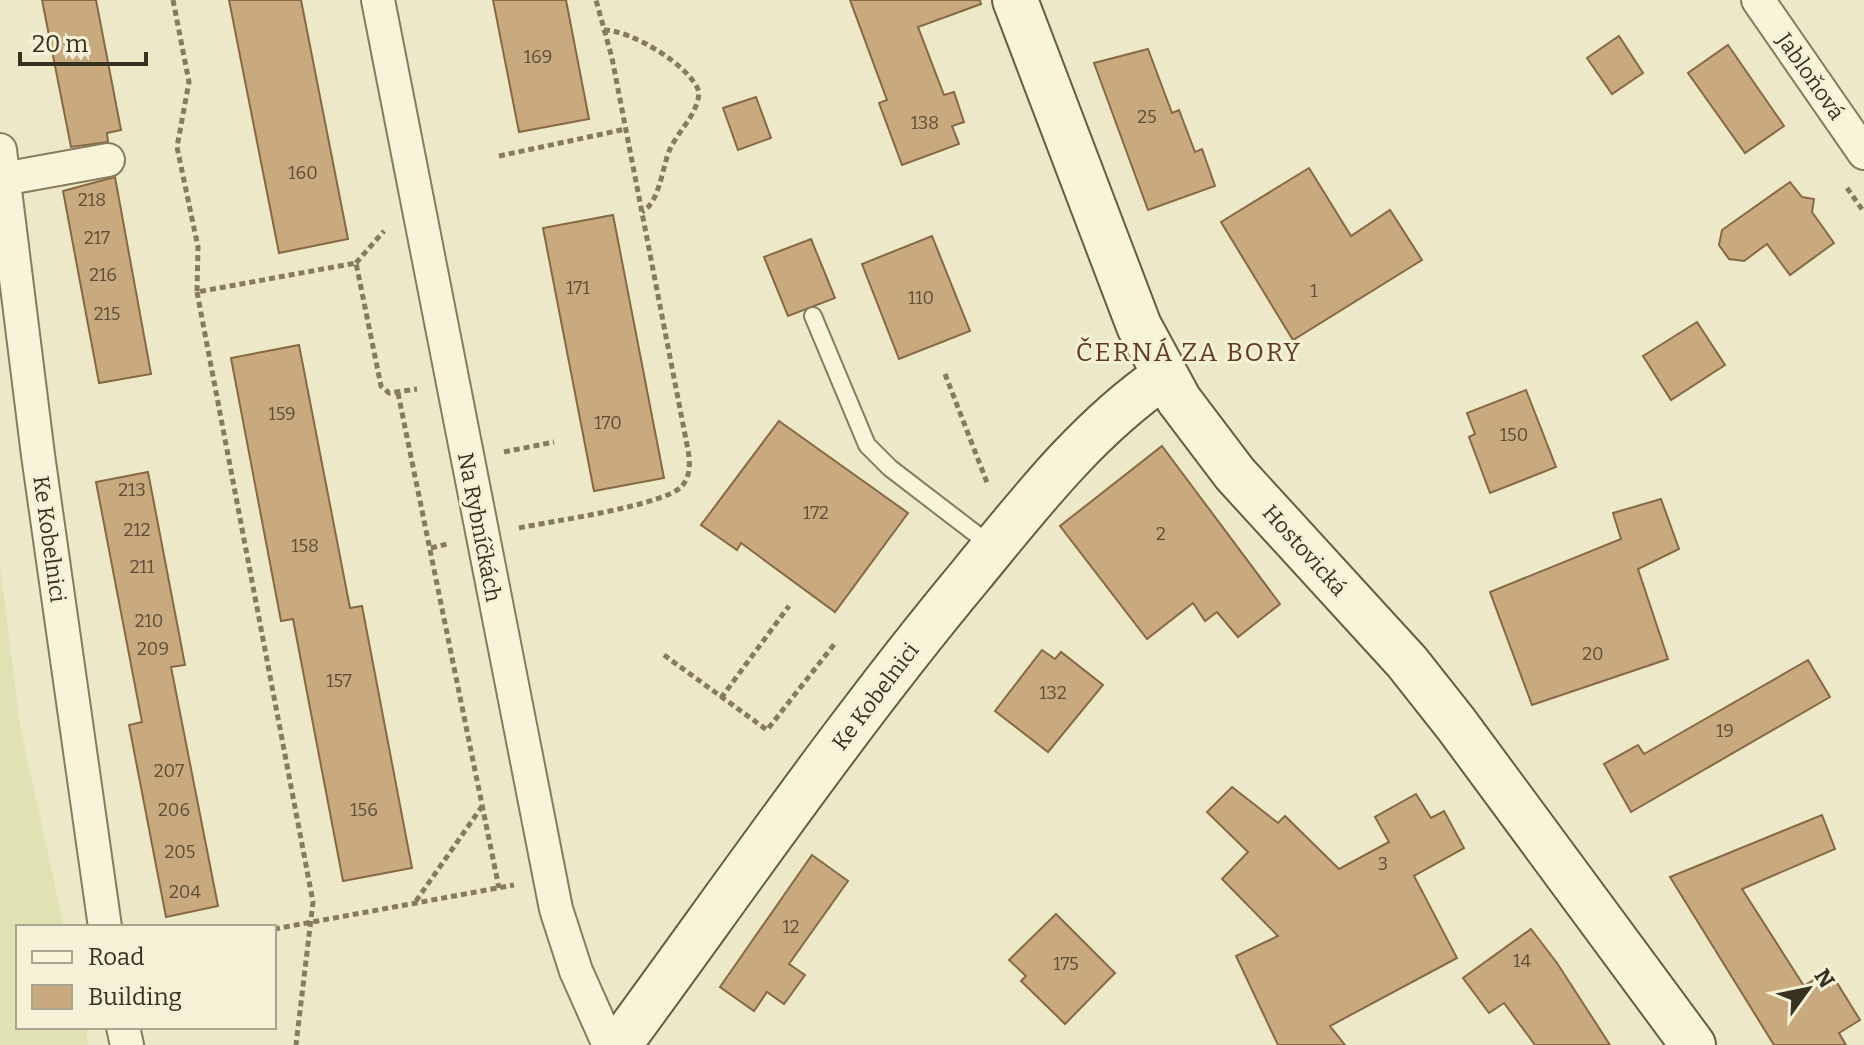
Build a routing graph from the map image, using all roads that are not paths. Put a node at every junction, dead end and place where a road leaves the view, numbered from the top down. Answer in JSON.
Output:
{"nodes":[{"id":1,"x":378,"y":0,"type":"edge"},
{"id":2,"x":1015,"y":0,"type":"edge"},
{"id":3,"x":1758,"y":0,"type":"edge"},
{"id":4,"x":1864,"y":153,"type":"edge"},
{"id":5,"x":108,"y":160,"type":"dead end"},
{"id":6,"x":2,"y":165,"type":"edge"},
{"id":7,"x":813,"y":316,"type":"dead end"},
{"id":8,"x":1164,"y":376,"type":"junction"},
{"id":9,"x":993,"y":547,"type":"junction"},
{"id":10,"x":105,"y":925,"type":"edge"},
{"id":11,"x":609,"y":1045,"type":"edge"},
{"id":12,"x":619,"y":1045,"type":"edge"},
{"id":13,"x":1693,"y":1045,"type":"edge"}],
"edges":[{"from":1,"to":11,"type":"street","name":"Na Rybníčkách"},
{"from":2,"to":8,"type":"main road","name":"Hostovická"},
{"from":3,"to":4,"type":"street","name":"Jabloňová"},
{"from":5,"to":6,"type":"street"},
{"from":6,"to":10,"type":"street","name":"Ke Kobelnici"},
{"from":7,"to":9,"type":"lane"},
{"from":8,"to":9,"type":"main road","name":"Ke Kobelnici"},
{"from":8,"to":13,"type":"main road","name":"Hostovická"},
{"from":9,"to":12,"type":"main road","name":"Ke Kobelnici"}]}
